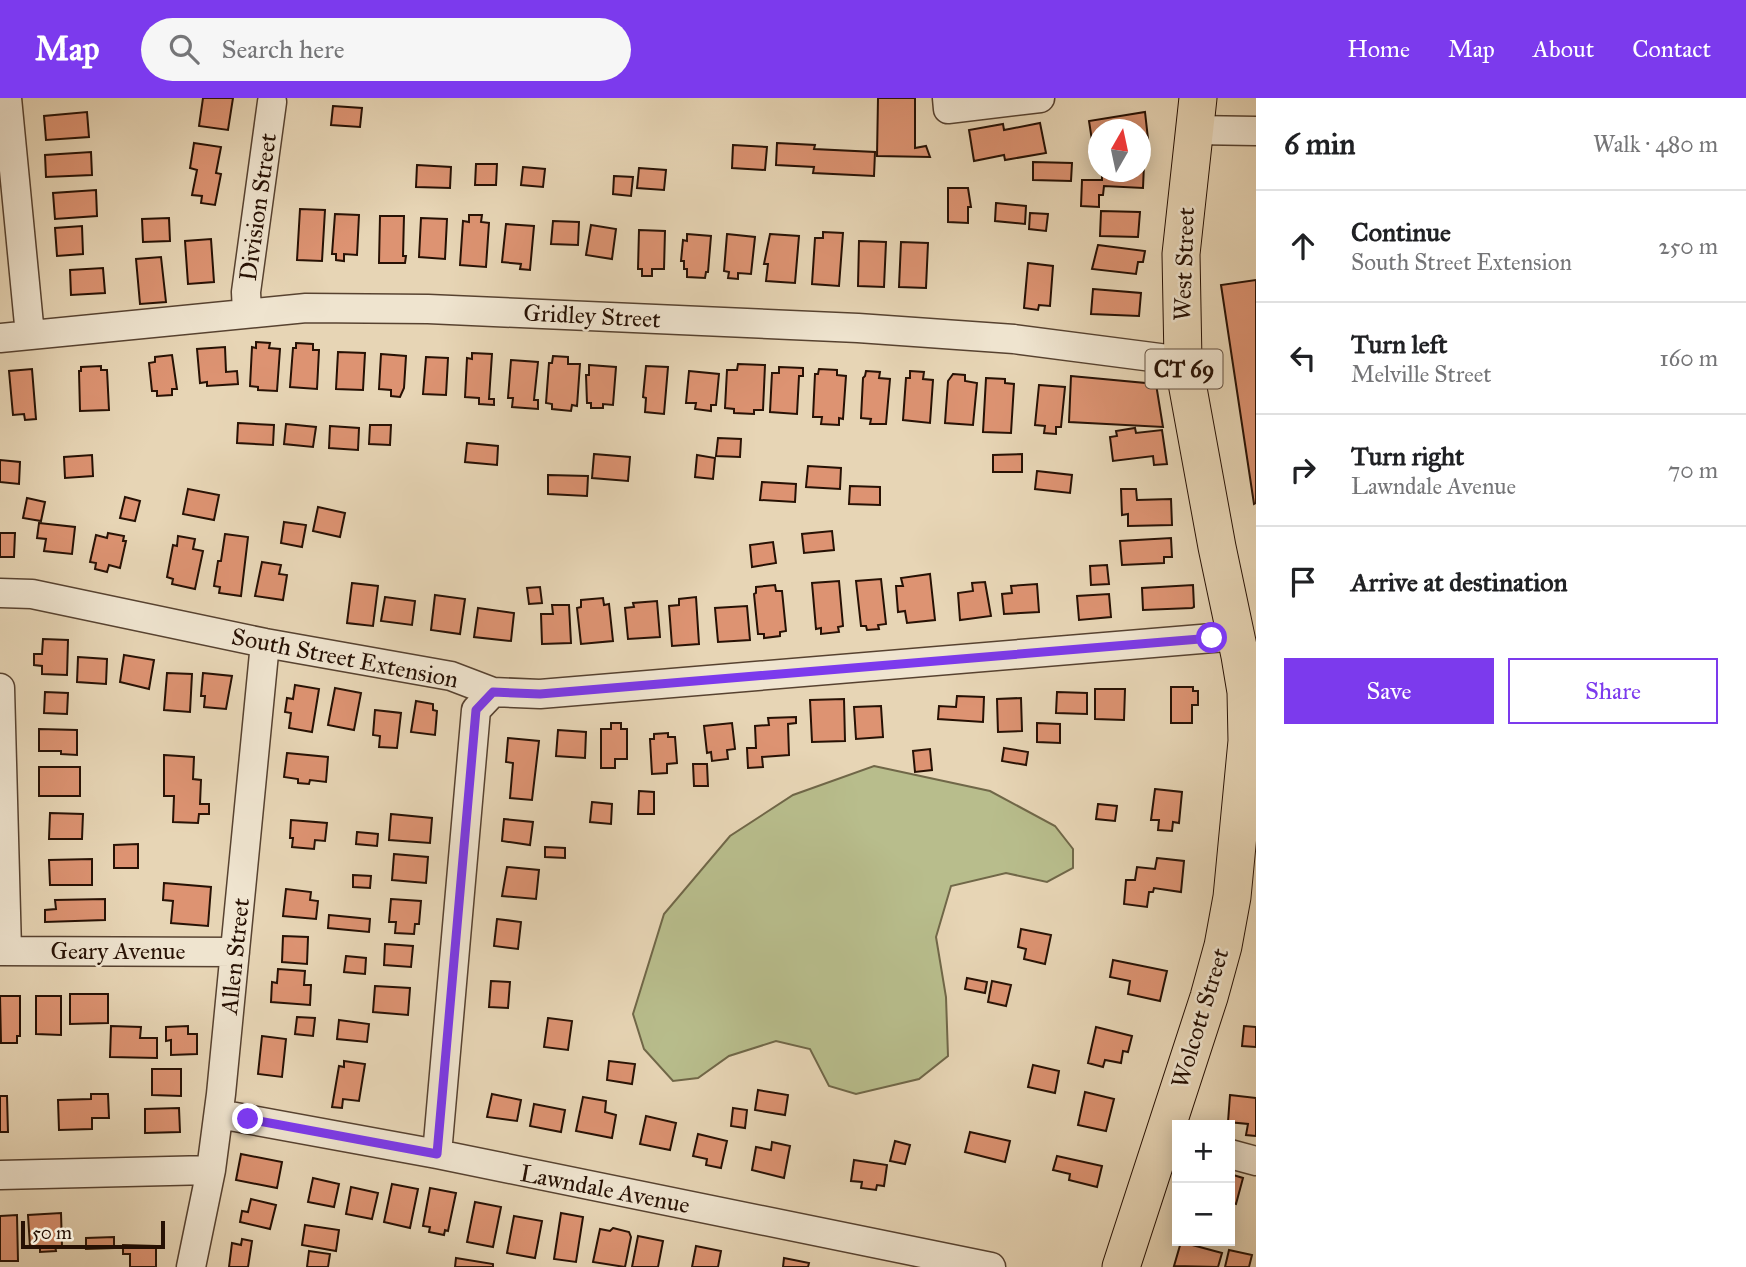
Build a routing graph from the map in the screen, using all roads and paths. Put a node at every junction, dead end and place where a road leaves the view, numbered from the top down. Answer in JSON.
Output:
{"nodes":[{"id":1,"x":7,"y":98,"type":"edge"},
{"id":2,"x":947,"y":98,"type":"edge"},
{"id":3,"x":1027,"y":99,"type":"edge"},
{"id":4,"x":272,"y":102,"type":"dead end"},
{"id":5,"x":1195,"y":114,"type":"edge"},
{"id":6,"x":1256,"y":131,"type":"edge"},
{"id":7,"x":247,"y":313,"type":"junction"},
{"id":8,"x":30,"y":335,"type":"junction"},
{"id":9,"x":0,"y":338,"type":"edge"},
{"id":10,"x":1183,"y":361,"type":"junction"},
{"id":11,"x":0,"y":593,"type":"edge"},
{"id":12,"x":1246,"y":635,"type":"edge"},
{"id":13,"x":265,"y":643,"type":"junction"},
{"id":14,"x":0,"y":688,"type":"edge"},
{"id":15,"x":493,"y":692,"type":"junction"},
{"id":16,"x":4,"y":951,"type":"edge"},
{"id":17,"x":235,"y":952,"type":"junction"},
{"id":18,"x":219,"y":1114,"type":"junction"},
{"id":19,"x":1170,"y":1140,"type":"edge"},
{"id":20,"x":437,"y":1154,"type":"junction"},
{"id":21,"x":1235,"y":1155,"type":"edge"},
{"id":22,"x":1256,"y":1161,"type":"edge"},
{"id":23,"x":211,"y":1170,"type":"junction"},
{"id":24,"x":0,"y":1175,"type":"edge"},
{"id":25,"x":191,"y":1267,"type":"edge"},
{"id":26,"x":991,"y":1267,"type":"edge"},
{"id":27,"x":1121,"y":1267,"type":"edge"}],
"edges":[{"from":1,"to":8,"type":"street"},
{"from":2,"to":3,"type":"street"},
{"from":4,"to":7,"type":"street","name":"Division Street"},
{"from":5,"to":6,"type":"street"},
{"from":5,"to":10,"type":"main road","name":"West Street","number":"CT 69"},
{"from":7,"to":8,"type":"street","name":"Gridley Street"},
{"from":7,"to":10,"type":"street","name":"Gridley Street"},
{"from":8,"to":9,"type":"street","name":"Gridley Street"},
{"from":10,"to":12,"type":"main road","name":"West Street","number":"CT 69"},
{"from":11,"to":13,"type":"street","name":"South Street Extension"},
{"from":12,"to":15,"type":"street","name":"South Street Extension"},
{"from":12,"to":19,"type":"main road","name":"Wolcott Street","number":"CT 69"},
{"from":13,"to":15,"type":"street","name":"South Street Extension"},
{"from":13,"to":17,"type":"street","name":"Allen Street"},
{"from":14,"to":16,"type":"street"},
{"from":15,"to":20,"type":"street"},
{"from":16,"to":17,"type":"street","name":"Geary Avenue"},
{"from":17,"to":18,"type":"street","name":"Allen Street"},
{"from":18,"to":20,"type":"street","name":"Lawndale Avenue"},
{"from":18,"to":23,"type":"street","name":"Allen Street"},
{"from":19,"to":27,"type":"main road","name":"Wolcott Street","number":"CT 69"},
{"from":20,"to":26,"type":"street","name":"Lawndale Avenue"},
{"from":21,"to":22,"type":"street"},
{"from":23,"to":24,"type":"street"},
{"from":23,"to":25,"type":"street","name":"Allen Street"}]}
